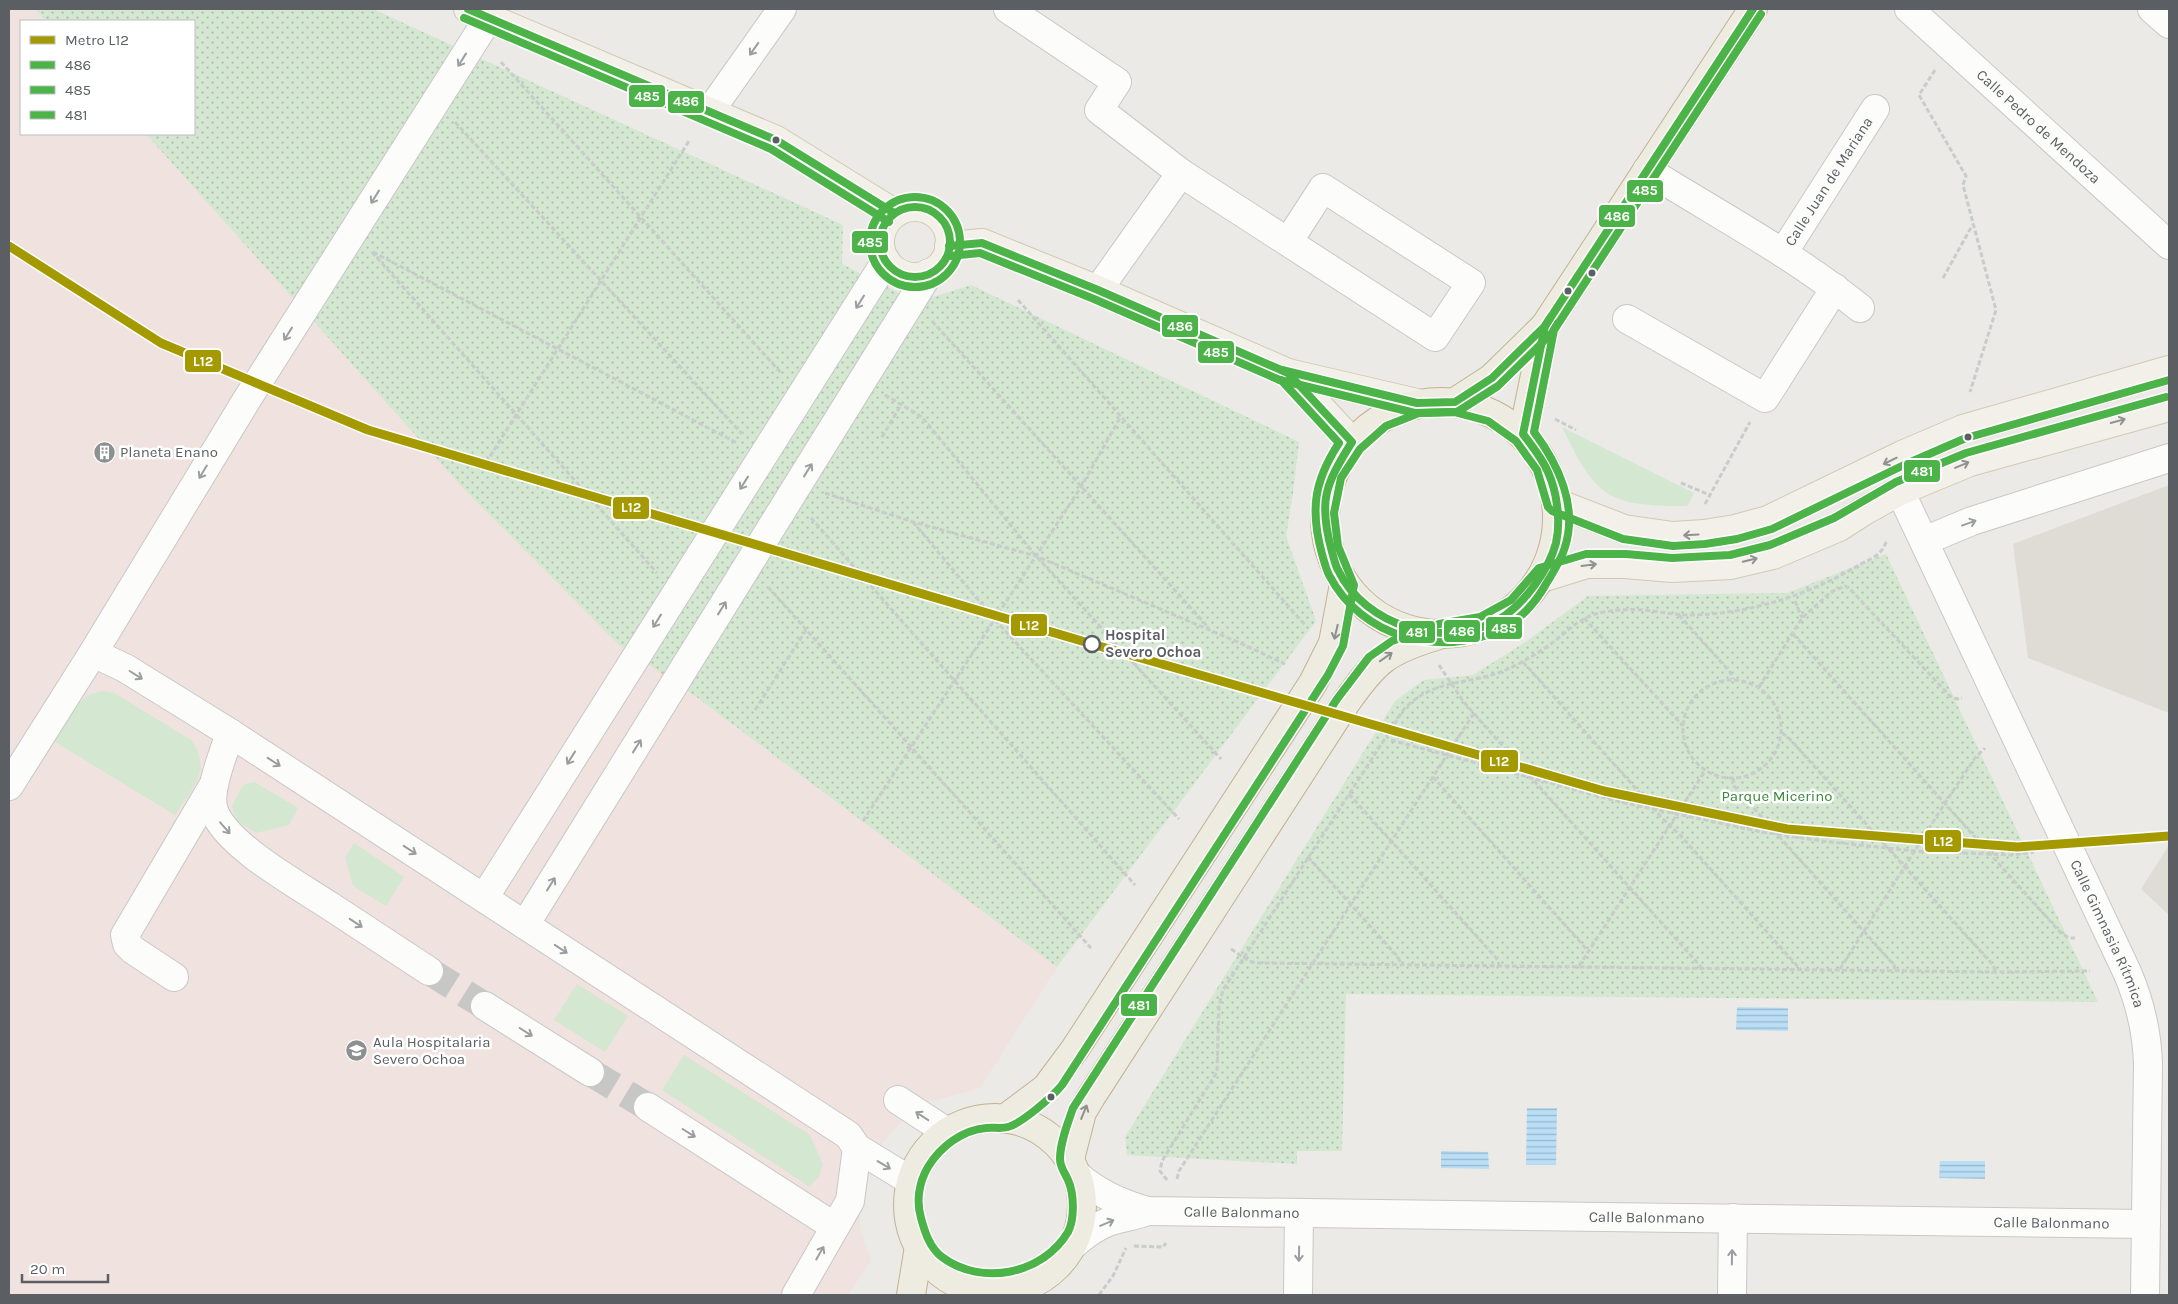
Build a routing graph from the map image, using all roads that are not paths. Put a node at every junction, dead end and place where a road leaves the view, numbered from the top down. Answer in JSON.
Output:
{"nodes":[{"id":1,"x":782,"y":9,"type":"edge"},
{"id":2,"x":1008,"y":9,"type":"edge"},
{"id":3,"x":1753,"y":9,"type":"edge"},
{"id":4,"x":1909,"y":9,"type":"edge"},
{"id":5,"x":2152,"y":9,"type":"edge"},
{"id":6,"x":478,"y":14,"type":"edge"},
{"id":7,"x":2169,"y":24,"type":"edge"},
{"id":8,"x":1876,"y":109,"type":"dead end"},
{"id":9,"x":710,"y":111,"type":"junction"},
{"id":10,"x":1647,"y":170,"type":"junction"},
{"id":11,"x":1181,"y":173,"type":"junction"},
{"id":12,"x":894,"y":213,"type":"junction"},
{"id":13,"x":1288,"y":242,"type":"junction"},
{"id":14,"x":2169,"y":245,"type":"edge"},
{"id":15,"x":949,"y":246,"type":"junction"},
{"id":16,"x":1783,"y":253,"type":"junction"},
{"id":17,"x":886,"y":261,"type":"junction"},
{"id":18,"x":929,"y":273,"type":"junction"},
{"id":19,"x":1835,"y":288,"type":"junction"},
{"id":20,"x":1098,"y":290,"type":"junction"},
{"id":21,"x":1860,"y":308,"type":"dead end"},
{"id":22,"x":1626,"y":319,"type":"dead end"},
{"id":23,"x":1544,"y":326,"type":"junction"},
{"id":24,"x":2169,"y":370,"type":"edge"},
{"id":25,"x":1288,"y":373,"type":"junction"},
{"id":26,"x":1455,"y":402,"type":"junction"},
{"id":27,"x":1417,"y":404,"type":"junction"},
{"id":28,"x":2169,"y":407,"type":"edge"},
{"id":29,"x":1523,"y":434,"type":"junction"},
{"id":30,"x":1352,"y":442,"type":"junction"},
{"id":31,"x":2169,"y":458,"type":"edge"},
{"id":32,"x":1900,"y":492,"type":"junction"},
{"id":33,"x":1557,"y":503,"type":"junction"},
{"id":34,"x":1924,"y":541,"type":"junction"},
{"id":35,"x":1542,"y":578,"type":"junction"},
{"id":36,"x":1344,"y":584,"type":"junction"},
{"id":37,"x":1442,"y":634,"type":"junction"},
{"id":38,"x":93,"y":653,"type":"junction"},
{"id":39,"x":230,"y":733,"type":"junction"},
{"id":40,"x":215,"y":783,"type":"junction"},
{"id":41,"x":9,"y":786,"type":"edge"},
{"id":42,"x":484,"y":898,"type":"junction"},
{"id":43,"x":525,"y":925,"type":"junction"},
{"id":44,"x":429,"y":971,"type":"tunnel mouth"},
{"id":45,"x":174,"y":977,"type":"dead end"},
{"id":46,"x":485,"y":1006,"type":"tunnel mouth"},
{"id":47,"x":590,"y":1072,"type":"tunnel mouth"},
{"id":48,"x":898,"y":1100,"type":"dead end"},
{"id":49,"x":648,"y":1107,"type":"tunnel mouth"},
{"id":50,"x":1006,"y":1118,"type":"junction"},
{"id":51,"x":947,"y":1132,"type":"junction"},
{"id":52,"x":857,"y":1148,"type":"junction"},
{"id":53,"x":1074,"y":1167,"type":"junction"},
{"id":54,"x":911,"y":1181,"type":"junction"},
{"id":55,"x":1147,"y":1211,"type":"junction"},
{"id":56,"x":1299,"y":1213,"type":"junction"},
{"id":57,"x":1733,"y":1218,"type":"junction"},
{"id":58,"x":2146,"y":1224,"type":"junction"},
{"id":59,"x":835,"y":1227,"type":"junction"},
{"id":60,"x":1072,"y":1246,"type":"junction"},
{"id":61,"x":919,"y":1247,"type":"junction"},
{"id":62,"x":984,"y":1294,"type":"edge"},
{"id":63,"x":796,"y":1295,"type":"edge"},
{"id":64,"x":911,"y":1295,"type":"edge"},
{"id":65,"x":1298,"y":1295,"type":"edge"},
{"id":66,"x":1732,"y":1295,"type":"edge"},
{"id":67,"x":2145,"y":1295,"type":"edge"}],
"edges":[{"from":1,"to":9,"type":"street","one_way":true},
{"from":2,"to":11,"type":"street"},
{"from":3,"to":10,"type":"highway"},
{"from":4,"to":14,"type":"street","name":"Calle Pedro de Mendoza"},
{"from":5,"to":7,"type":"street"},
{"from":6,"to":9,"type":"main road"},
{"from":6,"to":38,"type":"street","one_way":true},
{"from":8,"to":16,"type":"street","name":"Calle Juan de Mariana"},
{"from":9,"to":12,"type":"main road"},
{"from":10,"to":16,"type":"street","name":"Calle Juan de Mariana"},
{"from":10,"to":23,"type":"highway"},
{"from":11,"to":13,"type":"street"},
{"from":11,"to":20,"type":"street"},
{"from":12,"to":15,"type":"main road"},
{"from":12,"to":17,"type":"main road"},
{"from":13,"to":13,"type":"street"},
{"from":15,"to":18,"type":"main road"},
{"from":15,"to":20,"type":"main road"},
{"from":16,"to":19,"type":"street","name":"Calle Juan de Mariana"},
{"from":17,"to":18,"type":"main road"},
{"from":17,"to":42,"type":"street","one_way":true},
{"from":43,"to":18,"type":"street","one_way":true},
{"from":19,"to":21,"type":"street","name":"Calle Juan de Mariana"},
{"from":19,"to":22,"type":"street"},
{"from":20,"to":25,"type":"main road"},
{"from":23,"to":26,"type":"highway"},
{"from":23,"to":29,"type":"highway"},
{"from":24,"to":33,"type":"main road","one_way":true},
{"from":25,"to":27,"type":"main road"},
{"from":25,"to":30,"type":"main road"},
{"from":26,"to":27,"type":"highway"},
{"from":26,"to":29,"type":"highway"},
{"from":27,"to":30,"type":"highway"},
{"from":32,"to":28,"type":"main road","one_way":true},
{"from":29,"to":33,"type":"highway"},
{"from":30,"to":36,"type":"highway"},
{"from":34,"to":31,"type":"street","one_way":true},
{"from":32,"to":34,"type":"street","name":"Calle Gimnasia Rítmica"},
{"from":35,"to":32,"type":"main road","one_way":true},
{"from":33,"to":35,"type":"highway"},
{"from":34,"to":58,"type":"street","name":"Calle Gimnasia Rítmica"},
{"from":35,"to":37,"type":"highway"},
{"from":36,"to":37,"type":"highway"},
{"from":36,"to":50,"type":"highway","one_way":true},
{"from":53,"to":37,"type":"highway","one_way":true},
{"from":38,"to":39,"type":"street","one_way":true},
{"from":38,"to":41,"type":"street"},
{"from":39,"to":40,"type":"street"},
{"from":39,"to":42,"type":"street","one_way":true},
{"from":40,"to":44,"type":"street","one_way":true},
{"from":40,"to":45,"type":"street"},
{"from":42,"to":43,"type":"street"},
{"from":43,"to":52,"type":"street","one_way":true},
{"from":46,"to":47,"type":"street","one_way":true},
{"from":51,"to":48,"type":"street","one_way":true},
{"from":49,"to":59,"type":"street","one_way":true},
{"from":50,"to":51,"type":"highway"},
{"from":50,"to":53,"type":"highway"},
{"from":51,"to":54,"type":"highway"},
{"from":52,"to":54,"type":"street","one_way":true},
{"from":52,"to":59,"type":"street"},
{"from":53,"to":55,"type":"street","name":"Calle Balonmano"},
{"from":53,"to":60,"type":"highway"},
{"from":54,"to":61,"type":"highway"},
{"from":55,"to":56,"type":"street","name":"Calle Balonmano"},
{"from":60,"to":55,"type":"street","name":"Calle Balonmano","one_way":true},
{"from":56,"to":57,"type":"street","name":"Calle Balonmano"},
{"from":56,"to":65,"type":"street","one_way":true},
{"from":57,"to":58,"type":"street","name":"Calle Balonmano"},
{"from":66,"to":57,"type":"street","one_way":true},
{"from":58,"to":67,"type":"street","name":"Calle Gimnasia Rítmica"},
{"from":63,"to":59,"type":"street","one_way":true},
{"from":60,"to":62,"type":"highway"},
{"from":61,"to":62,"type":"highway"},
{"from":61,"to":64,"type":"highway"}]}
